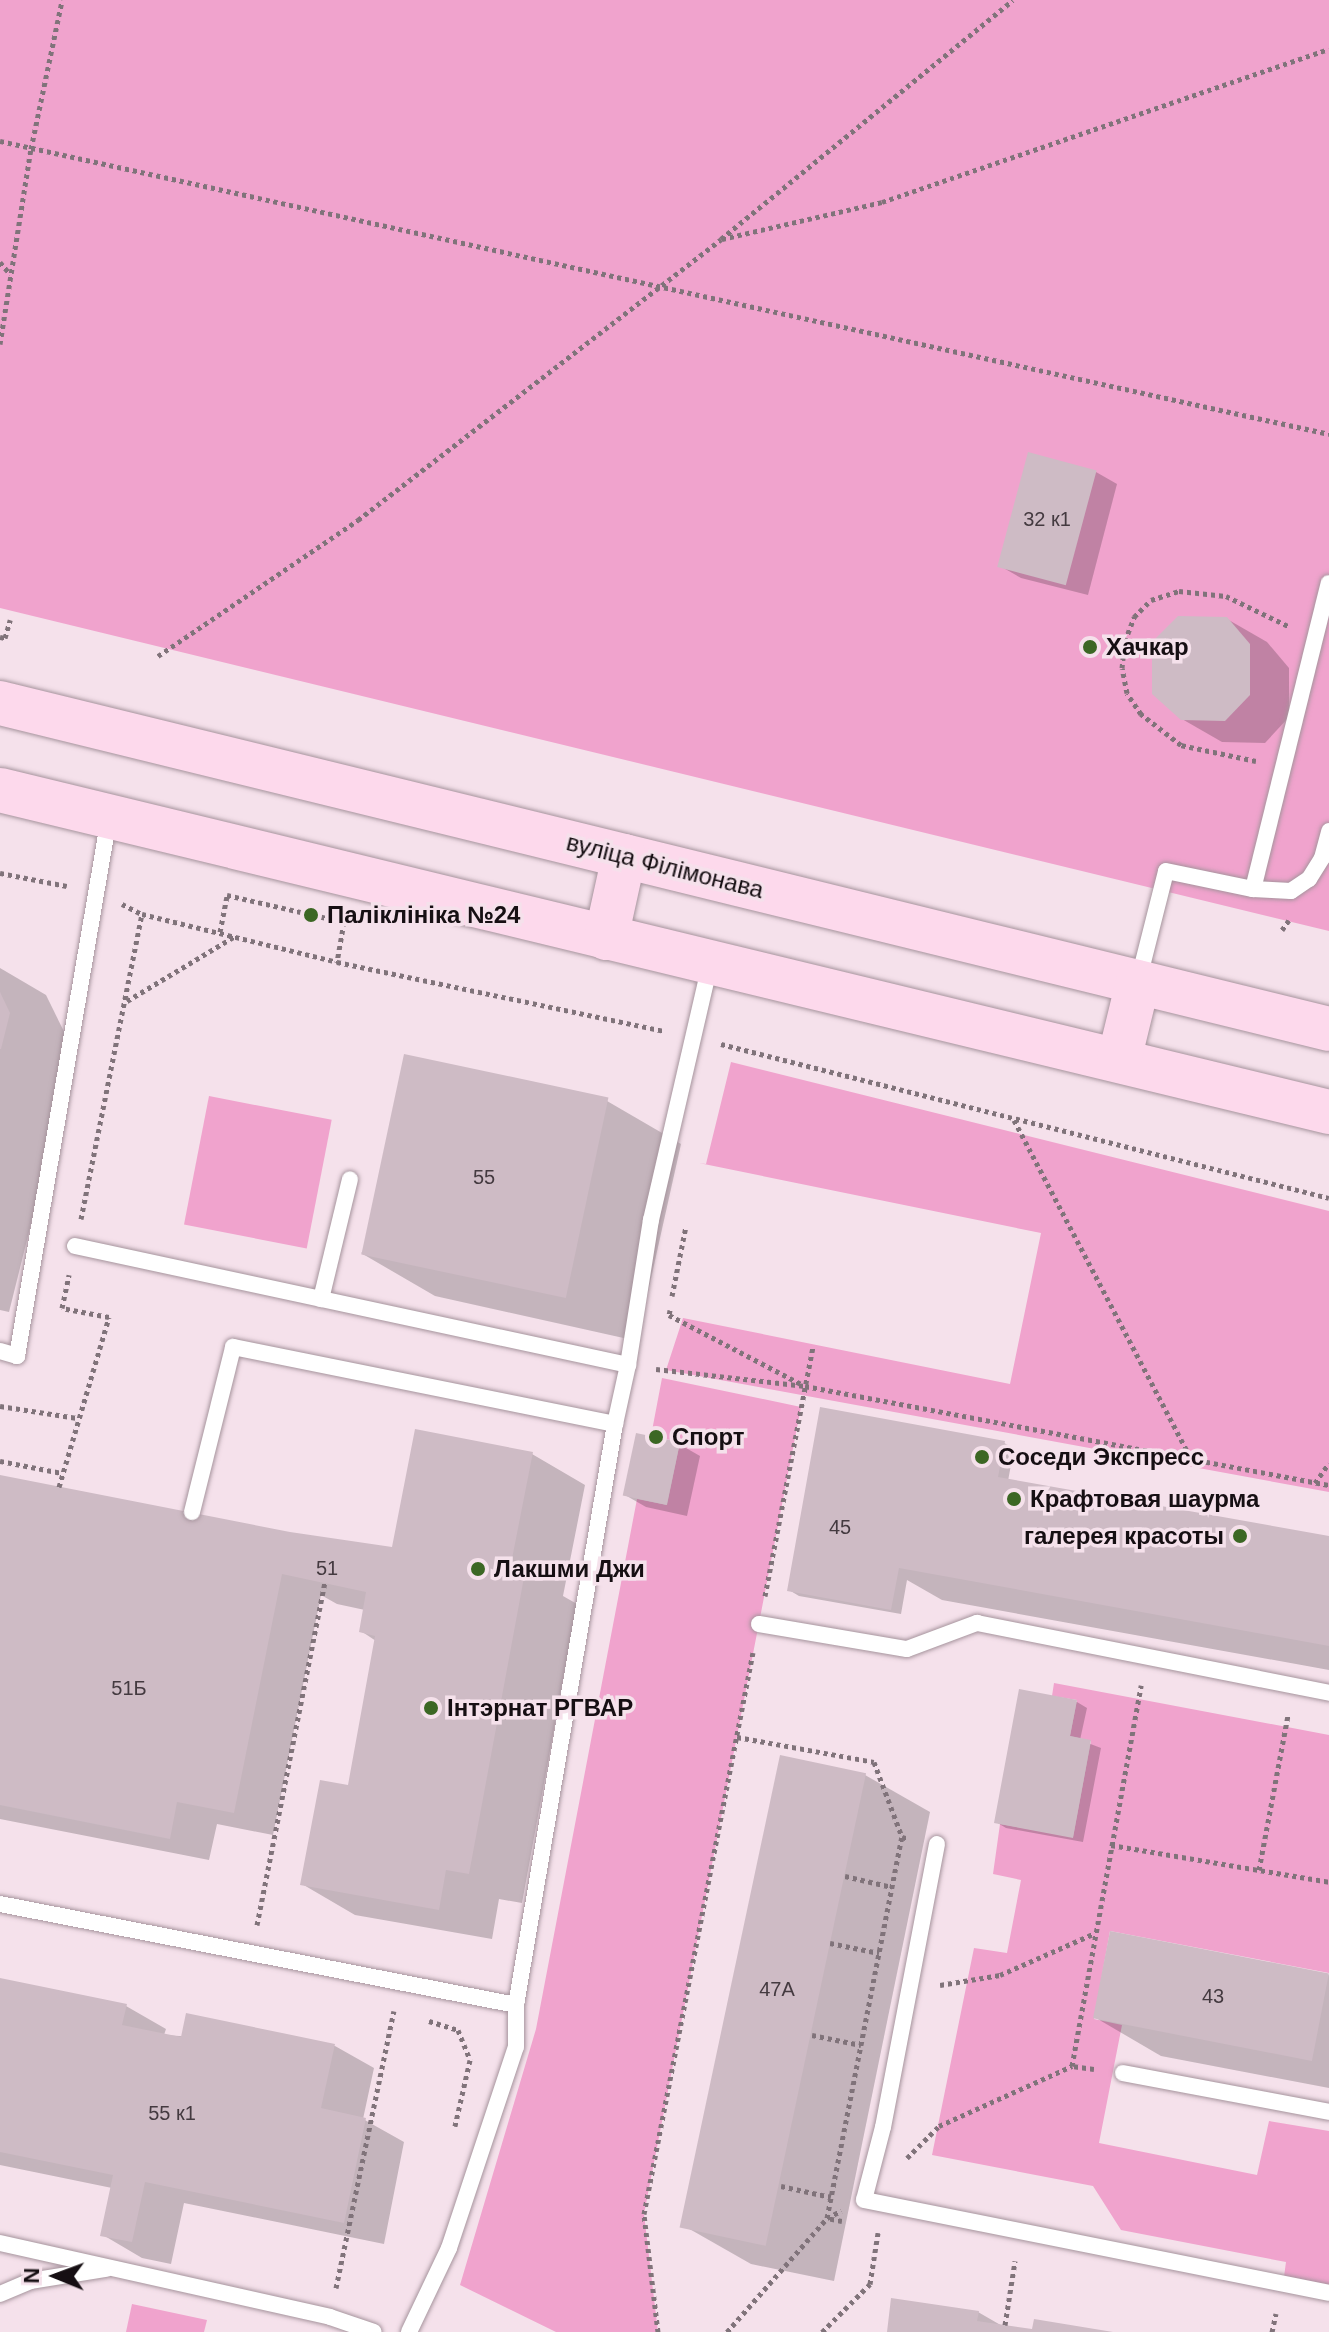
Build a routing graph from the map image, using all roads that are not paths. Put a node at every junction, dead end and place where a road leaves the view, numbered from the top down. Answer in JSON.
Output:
{"nodes":[{"id":1,"x":1329,"y":583,"type":"edge"},
{"id":2,"x":0,"y":703,"type":"edge"},
{"id":3,"x":0,"y":790,"type":"edge"},
{"id":4,"x":109,"y":816,"type":"junction"},
{"id":5,"x":1329,"y":831,"type":"edge"},
{"id":6,"x":624,"y":856,"type":"junction"},
{"id":7,"x":1253,"y":889,"type":"junction"},
{"id":8,"x":606,"y":938,"type":"junction"},
{"id":9,"x":711,"y":964,"type":"junction"},
{"id":10,"x":1138,"y":982,"type":"junction"},
{"id":11,"x":1329,"y":1029,"type":"edge"},
{"id":12,"x":1119,"y":1060,"type":"junction"},
{"id":13,"x":1329,"y":1112,"type":"edge"},
{"id":14,"x":350,"y":1179,"type":"dead end"},
{"id":15,"x":75,"y":1246,"type":"road end"},
{"id":16,"x":321,"y":1299,"type":"junction"},
{"id":17,"x":0,"y":1351,"type":"edge"},
{"id":18,"x":628,"y":1365,"type":"junction"},
{"id":19,"x":615,"y":1424,"type":"junction"},
{"id":20,"x":192,"y":1512,"type":"dead end"},
{"id":21,"x":759,"y":1624,"type":"road end"},
{"id":22,"x":1329,"y":1693,"type":"edge"},
{"id":23,"x":937,"y":1844,"type":"road end"},
{"id":24,"x":0,"y":1904,"type":"edge"},
{"id":25,"x":516,"y":2005,"type":"junction"},
{"id":26,"x":1123,"y":2073,"type":"road end"},
{"id":27,"x":1329,"y":2112,"type":"edge"},
{"id":28,"x":0,"y":2243,"type":"edge"},
{"id":29,"x":116,"y":2268,"type":"junction"},
{"id":30,"x":1329,"y":2293,"type":"edge"},
{"id":31,"x":0,"y":2294,"type":"edge"},
{"id":32,"x":374,"y":2332,"type":"edge"},
{"id":33,"x":409,"y":2332,"type":"edge"}],
"edges":[{"from":1,"to":7,"type":"lane"},
{"from":2,"to":6,"type":"main road","name":"вуліца Філімонава"},
{"from":3,"to":4,"type":"main road"},
{"from":4,"to":8,"type":"main road"},
{"from":4,"to":17,"type":"lane"},
{"from":5,"to":7,"type":"lane"},
{"from":6,"to":8,"type":"main road"},
{"from":6,"to":10,"type":"main road","name":"вуліца Філімонава"},
{"from":7,"to":10,"type":"lane"},
{"from":8,"to":9,"type":"main road"},
{"from":9,"to":12,"type":"main road"},
{"from":9,"to":18,"type":"lane"},
{"from":10,"to":11,"type":"main road","name":"вуліца Філімонава"},
{"from":10,"to":12,"type":"main road"},
{"from":12,"to":13,"type":"main road"},
{"from":14,"to":16,"type":"lane"},
{"from":15,"to":16,"type":"lane"},
{"from":16,"to":18,"type":"lane"},
{"from":18,"to":19,"type":"lane"},
{"from":19,"to":20,"type":"lane"},
{"from":19,"to":25,"type":"lane"},
{"from":21,"to":22,"type":"lane"},
{"from":23,"to":30,"type":"lane"},
{"from":24,"to":25,"type":"lane"},
{"from":25,"to":33,"type":"lane"},
{"from":26,"to":27,"type":"lane"},
{"from":28,"to":29,"type":"lane"},
{"from":29,"to":31,"type":"lane"},
{"from":29,"to":32,"type":"lane"}]}
